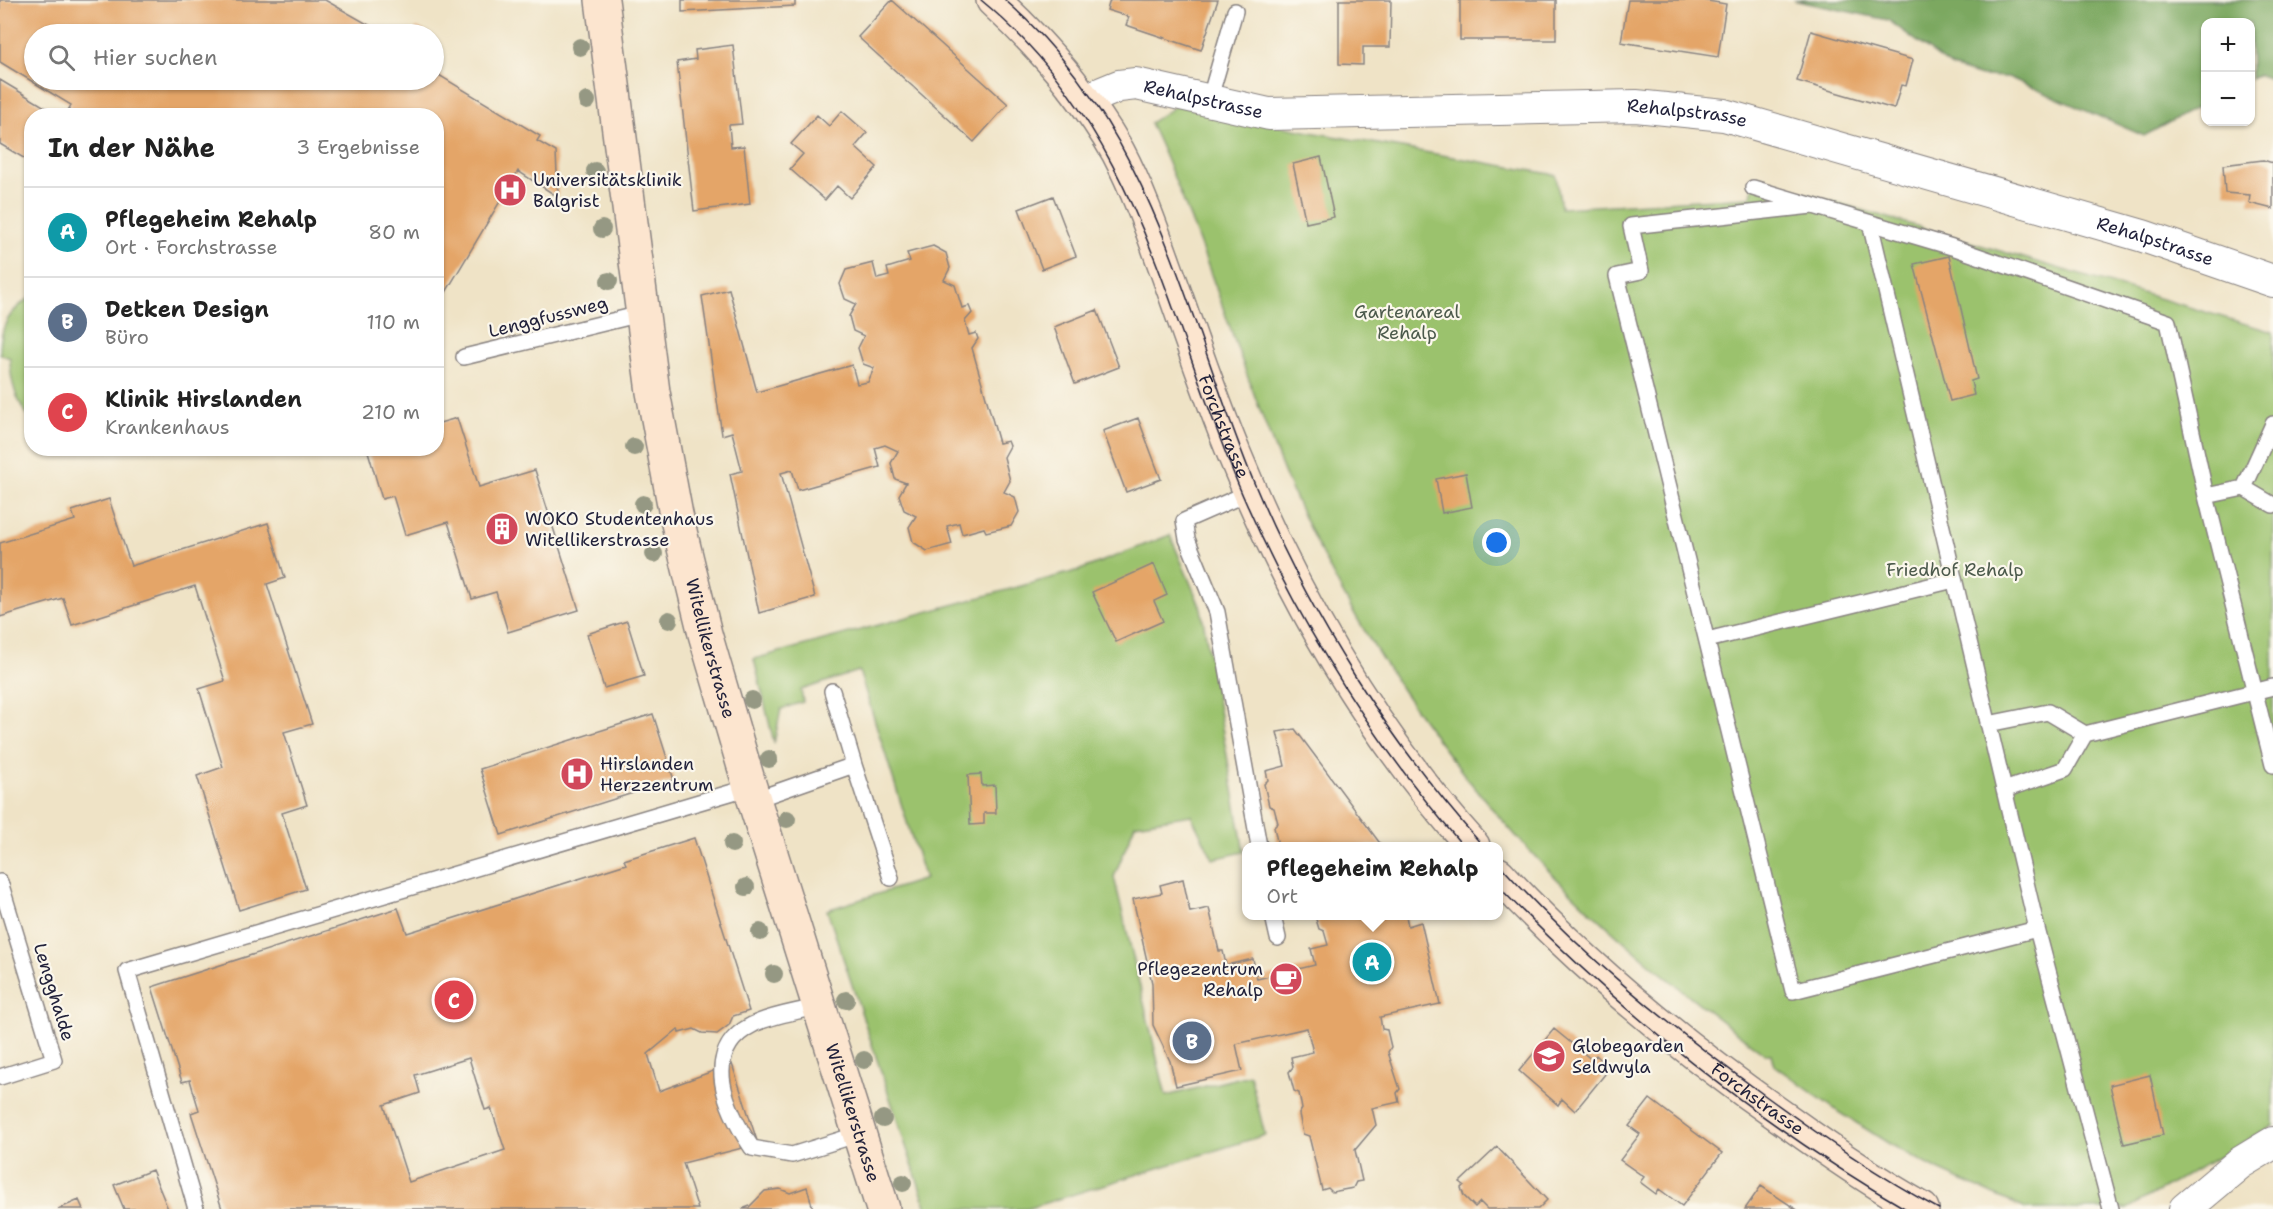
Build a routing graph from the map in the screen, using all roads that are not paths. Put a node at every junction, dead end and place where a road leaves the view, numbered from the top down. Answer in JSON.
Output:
{"nodes":[{"id":1,"x":602,"y":0,"type":"edge"},
{"id":2,"x":993,"y":0,"type":"edge"},
{"id":3,"x":1234,"y":10,"type":"dead end"},
{"id":4,"x":1085,"y":100,"type":"junction"},
{"id":5,"x":1209,"y":101,"type":"junction"},
{"id":6,"x":1753,"y":188,"type":"dead end"},
{"id":7,"x":1812,"y":206,"type":"junction"},
{"id":8,"x":1870,"y":223,"type":"junction"},
{"id":9,"x":2273,"y":281,"type":"edge"},
{"id":10,"x":641,"y":314,"type":"junction"},
{"id":11,"x":464,"y":357,"type":"dead end"},
{"id":12,"x":2273,"y":424,"type":"edge"},
{"id":13,"x":2244,"y":488,"type":"junction"},
{"id":14,"x":1250,"y":492,"type":"junction"},
{"id":15,"x":2206,"y":496,"type":"junction"},
{"id":16,"x":2273,"y":505,"type":"edge"},
{"id":17,"x":1954,"y":580,"type":"junction"},
{"id":18,"x":1707,"y":640,"type":"junction"},
{"id":19,"x":2273,"y":687,"type":"edge"},
{"id":20,"x":832,"y":692,"type":"dead end"},
{"id":21,"x":2254,"y":692,"type":"junction"},
{"id":22,"x":1988,"y":724,"type":"junction"},
{"id":23,"x":2085,"y":734,"type":"junction"},
{"id":24,"x":854,"y":765,"type":"junction"},
{"id":25,"x":2273,"y":765,"type":"edge"},
{"id":26,"x":2004,"y":790,"type":"junction"},
{"id":27,"x":752,"y":793,"type":"junction"},
{"id":28,"x":1258,"y":842,"type":"edge"},
{"id":29,"x":1470,"y":842,"type":"edge"},
{"id":30,"x":891,"y":878,"type":"dead end"},
{"id":31,"x":1503,"y":879,"type":"edge"},
{"id":32,"x":0,"y":882,"type":"edge"},
{"id":33,"x":1274,"y":920,"type":"edge"},
{"id":34,"x":2037,"y":928,"type":"junction"},
{"id":35,"x":1278,"y":938,"type":"dead end"},
{"id":36,"x":819,"y":1006,"type":"junction"},
{"id":37,"x":0,"y":1077,"type":"edge"},
{"id":38,"x":859,"y":1134,"type":"junction"},
{"id":39,"x":2273,"y":1143,"type":"edge"},
{"id":40,"x":196,"y":1209,"type":"edge"},
{"id":41,"x":883,"y":1209,"type":"edge"},
{"id":42,"x":1922,"y":1209,"type":"edge"},
{"id":43,"x":2111,"y":1209,"type":"edge"},
{"id":44,"x":2185,"y":1209,"type":"edge"}],
"edges":[{"from":1,"to":10,"type":"main road","name":"Witellikerstrasse"},
{"from":2,"to":4,"type":"main road","name":"Forchstrasse"},
{"from":3,"to":5,"type":"lane"},
{"from":4,"to":5,"type":"street","name":"Rehalpstrasse"},
{"from":4,"to":14,"type":"main road","name":"Forchstrasse"},
{"from":5,"to":9,"type":"street","name":"Rehalpstrasse"},
{"from":6,"to":7,"type":"lane"},
{"from":7,"to":8,"type":"lane"},
{"from":7,"to":18,"type":"lane"},
{"from":8,"to":15,"type":"lane"},
{"from":8,"to":17,"type":"lane"},
{"from":10,"to":11,"type":"lane","name":"Lenggfussweg"},
{"from":10,"to":27,"type":"main road","name":"Witellikerstrasse"},
{"from":12,"to":13,"type":"lane"},
{"from":13,"to":15,"type":"lane"},
{"from":13,"to":16,"type":"lane"},
{"from":14,"to":28,"type":"lane"},
{"from":14,"to":29,"type":"main road","name":"Forchstrasse"},
{"from":15,"to":21,"type":"lane"},
{"from":17,"to":18,"type":"lane"},
{"from":17,"to":22,"type":"lane"},
{"from":18,"to":34,"type":"lane"},
{"from":19,"to":21,"type":"lane"},
{"from":20,"to":24,"type":"lane"},
{"from":21,"to":23,"type":"lane"},
{"from":21,"to":25,"type":"lane"},
{"from":22,"to":23,"type":"lane"},
{"from":22,"to":26,"type":"lane"},
{"from":23,"to":26,"type":"lane"},
{"from":24,"to":27,"type":"lane"},
{"from":24,"to":30,"type":"lane"},
{"from":26,"to":34,"type":"lane"},
{"from":27,"to":36,"type":"main road","name":"Witellikerstrasse"},
{"from":27,"to":40,"type":"lane"},
{"from":31,"to":42,"type":"main road","name":"Forchstrasse"},
{"from":32,"to":37,"type":"lane","name":"Lengghalde"},
{"from":33,"to":35,"type":"lane"},
{"from":34,"to":43,"type":"lane"},
{"from":36,"to":38,"type":"main road","name":"Witellikerstrasse"},
{"from":36,"to":38,"type":"lane"},
{"from":38,"to":41,"type":"main road","name":"Witellikerstrasse"},
{"from":39,"to":44,"type":"street"}]}
